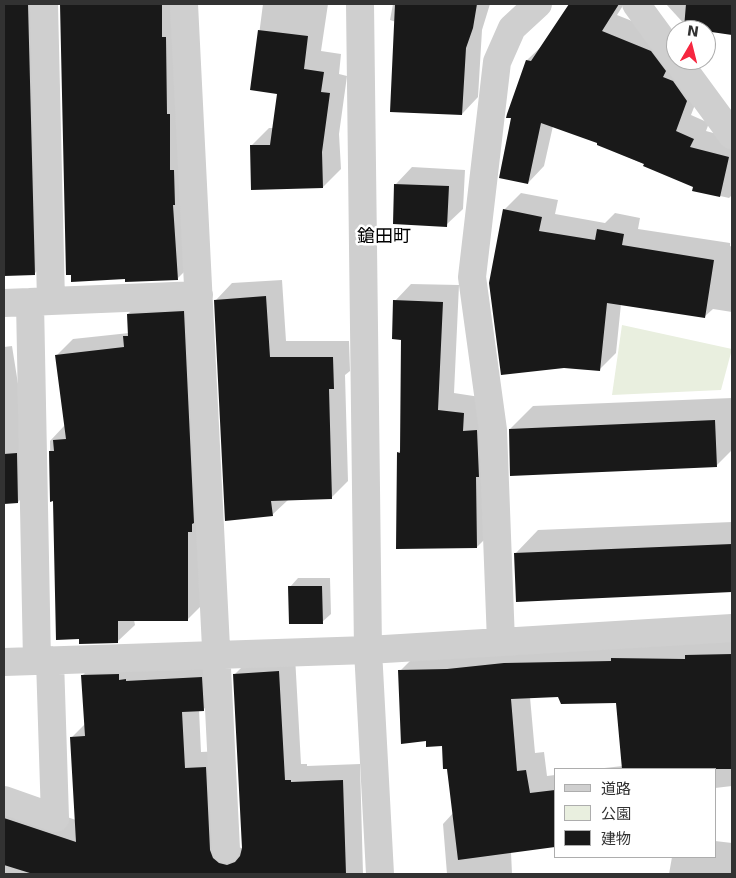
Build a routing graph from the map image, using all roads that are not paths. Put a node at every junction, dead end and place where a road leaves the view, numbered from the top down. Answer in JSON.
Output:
{"nodes":[{"id":1,"x":44,"y":4,"type":"edge"},
{"id":2,"x":184,"y":4,"type":"edge"},
{"id":3,"x":360,"y":4,"type":"edge"},
{"id":4,"x":538,"y":4,"type":"edge"},
{"id":5,"x":636,"y":4,"type":"edge"},
{"id":6,"x":732,"y":135,"type":"edge"},
{"id":7,"x":199,"y":295,"type":"junction"},
{"id":8,"x":28,"y":302,"type":"edge"},
{"id":9,"x":732,"y":628,"type":"edge"},
{"id":10,"x":501,"y":642,"type":"junction"},
{"id":11,"x":368,"y":650,"type":"junction"},
{"id":12,"x":218,"y":655,"type":"junction"},
{"id":13,"x":44,"y":660,"type":"junction"},
{"id":14,"x":4,"y":662,"type":"edge"},
{"id":15,"x":4,"y":800,"type":"edge"},
{"id":16,"x":226,"y":848,"type":"dead end"},
{"id":17,"x":380,"y":874,"type":"edge"}],
"edges":[{"from":1,"to":8,"type":"street"},
{"from":2,"to":7,"type":"street"},
{"from":3,"to":11,"type":"street"},
{"from":4,"to":10,"type":"street"},
{"from":5,"to":6,"type":"street"},
{"from":7,"to":8,"type":"street"},
{"from":7,"to":12,"type":"street"},
{"from":8,"to":13,"type":"street"},
{"from":9,"to":10,"type":"street"},
{"from":10,"to":11,"type":"street"},
{"from":11,"to":12,"type":"street"},
{"from":11,"to":17,"type":"street"},
{"from":12,"to":13,"type":"street"},
{"from":12,"to":16,"type":"street"},
{"from":13,"to":14,"type":"street"},
{"from":13,"to":15,"type":"street"}]}
